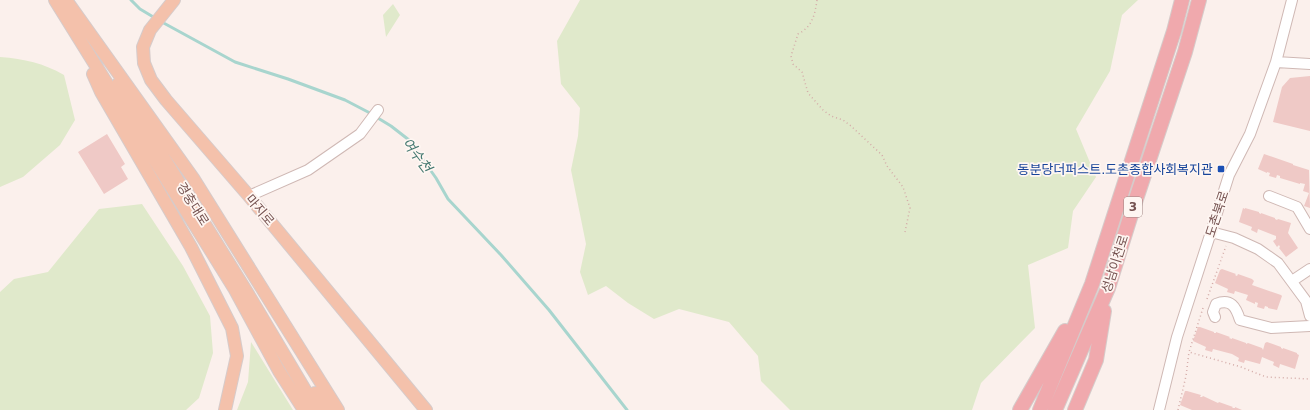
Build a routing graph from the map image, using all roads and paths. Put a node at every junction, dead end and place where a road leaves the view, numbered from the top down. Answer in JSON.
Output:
{"nodes":[{"id":1,"x":55,"y":0,"type":"edge"},
{"id":2,"x":66,"y":0,"type":"edge"},
{"id":3,"x":817,"y":0,"type":"edge"},
{"id":4,"x":1182,"y":0,"type":"edge"},
{"id":5,"x":1199,"y":0,"type":"edge"},
{"id":6,"x":1292,"y":0,"type":"edge"},
{"id":7,"x":172,"y":3,"type":"edge"},
{"id":8,"x":75,"y":34,"type":"junction"},
{"id":9,"x":1276,"y":62,"type":"junction"},
{"id":10,"x":1310,"y":64,"type":"edge"},
{"id":11,"x":377,"y":111,"type":"dead end"},
{"id":12,"x":249,"y":196,"type":"junction"},
{"id":13,"x":1268,"y":196,"type":"dead end"},
{"id":14,"x":1310,"y":229,"type":"edge"},
{"id":15,"x":905,"y":232,"type":"dead end"},
{"id":16,"x":1211,"y":232,"type":"junction"},
{"id":17,"x":1229,"y":236,"type":"junction"},
{"id":18,"x":1310,"y":269,"type":"edge"},
{"id":19,"x":1292,"y":281,"type":"junction"},
{"id":20,"x":1092,"y":284,"type":"junction"},
{"id":21,"x":1108,"y":288,"type":"junction"},
{"id":22,"x":248,"y":294,"type":"junction"},
{"id":23,"x":1310,"y":316,"type":"edge"},
{"id":24,"x":1215,"y":317,"type":"dead end"},
{"id":25,"x":1310,"y":326,"type":"edge"},
{"id":26,"x":1189,"y":352,"type":"junction"},
{"id":27,"x":279,"y":371,"type":"junction"},
{"id":28,"x":1310,"y":379,"type":"edge"},
{"id":29,"x":225,"y":410,"type":"edge"},
{"id":30,"x":299,"y":410,"type":"edge"},
{"id":31,"x":304,"y":410,"type":"edge"},
{"id":32,"x":317,"y":410,"type":"edge"},
{"id":33,"x":327,"y":410,"type":"edge"},
{"id":34,"x":338,"y":410,"type":"edge"},
{"id":35,"x":426,"y":410,"type":"edge"},
{"id":36,"x":1020,"y":410,"type":"edge"},
{"id":37,"x":1040,"y":410,"type":"edge"},
{"id":38,"x":1055,"y":410,"type":"edge"},
{"id":39,"x":1075,"y":410,"type":"edge"},
{"id":40,"x":1159,"y":410,"type":"edge"},
{"id":41,"x":1178,"y":410,"type":"edge"}],
"edges":[{"from":1,"to":8,"type":"main road","name":"경충대로"},
{"from":2,"to":22,"type":"main road","name":"경충대로"},
{"from":2,"to":34,"type":"main road"},
{"from":3,"to":15,"type":"path"},
{"from":4,"to":20,"type":"highway","name":"성남이천로","number":"3"},
{"from":5,"to":21,"type":"highway","name":"성남이천로","number":"3"},
{"from":6,"to":9,"type":"street","name":"도촌북로"},
{"from":7,"to":12,"type":"main road","name":"마지로"},
{"from":8,"to":27,"type":"main road","name":"경충대로"},
{"from":8,"to":29,"type":"main road"},
{"from":9,"to":10,"type":"street"},
{"from":9,"to":16,"type":"street","name":"도촌북로"},
{"from":11,"to":12,"type":"street"},
{"from":12,"to":35,"type":"main road","name":"마지로"},
{"from":13,"to":14,"type":"street"},
{"from":16,"to":17,"type":"street"},
{"from":16,"to":40,"type":"street","name":"도촌북로"},
{"from":17,"to":19,"type":"street"},
{"from":17,"to":26,"type":"path"},
{"from":18,"to":19,"type":"street"},
{"from":19,"to":23,"type":"street"},
{"from":20,"to":36,"type":"highway"},
{"from":20,"to":37,"type":"highway","name":"성남이천로","number":"3"},
{"from":21,"to":38,"type":"highway","name":"성남이천로","number":"3"},
{"from":21,"to":39,"type":"highway"},
{"from":22,"to":32,"type":"main road","name":"경충대로"},
{"from":22,"to":33,"type":"main road"},
{"from":24,"to":25,"type":"street"},
{"from":26,"to":28,"type":"path"},
{"from":26,"to":41,"type":"path"},
{"from":27,"to":30,"type":"main road"},
{"from":27,"to":31,"type":"main road","name":"경충대로"}]}
